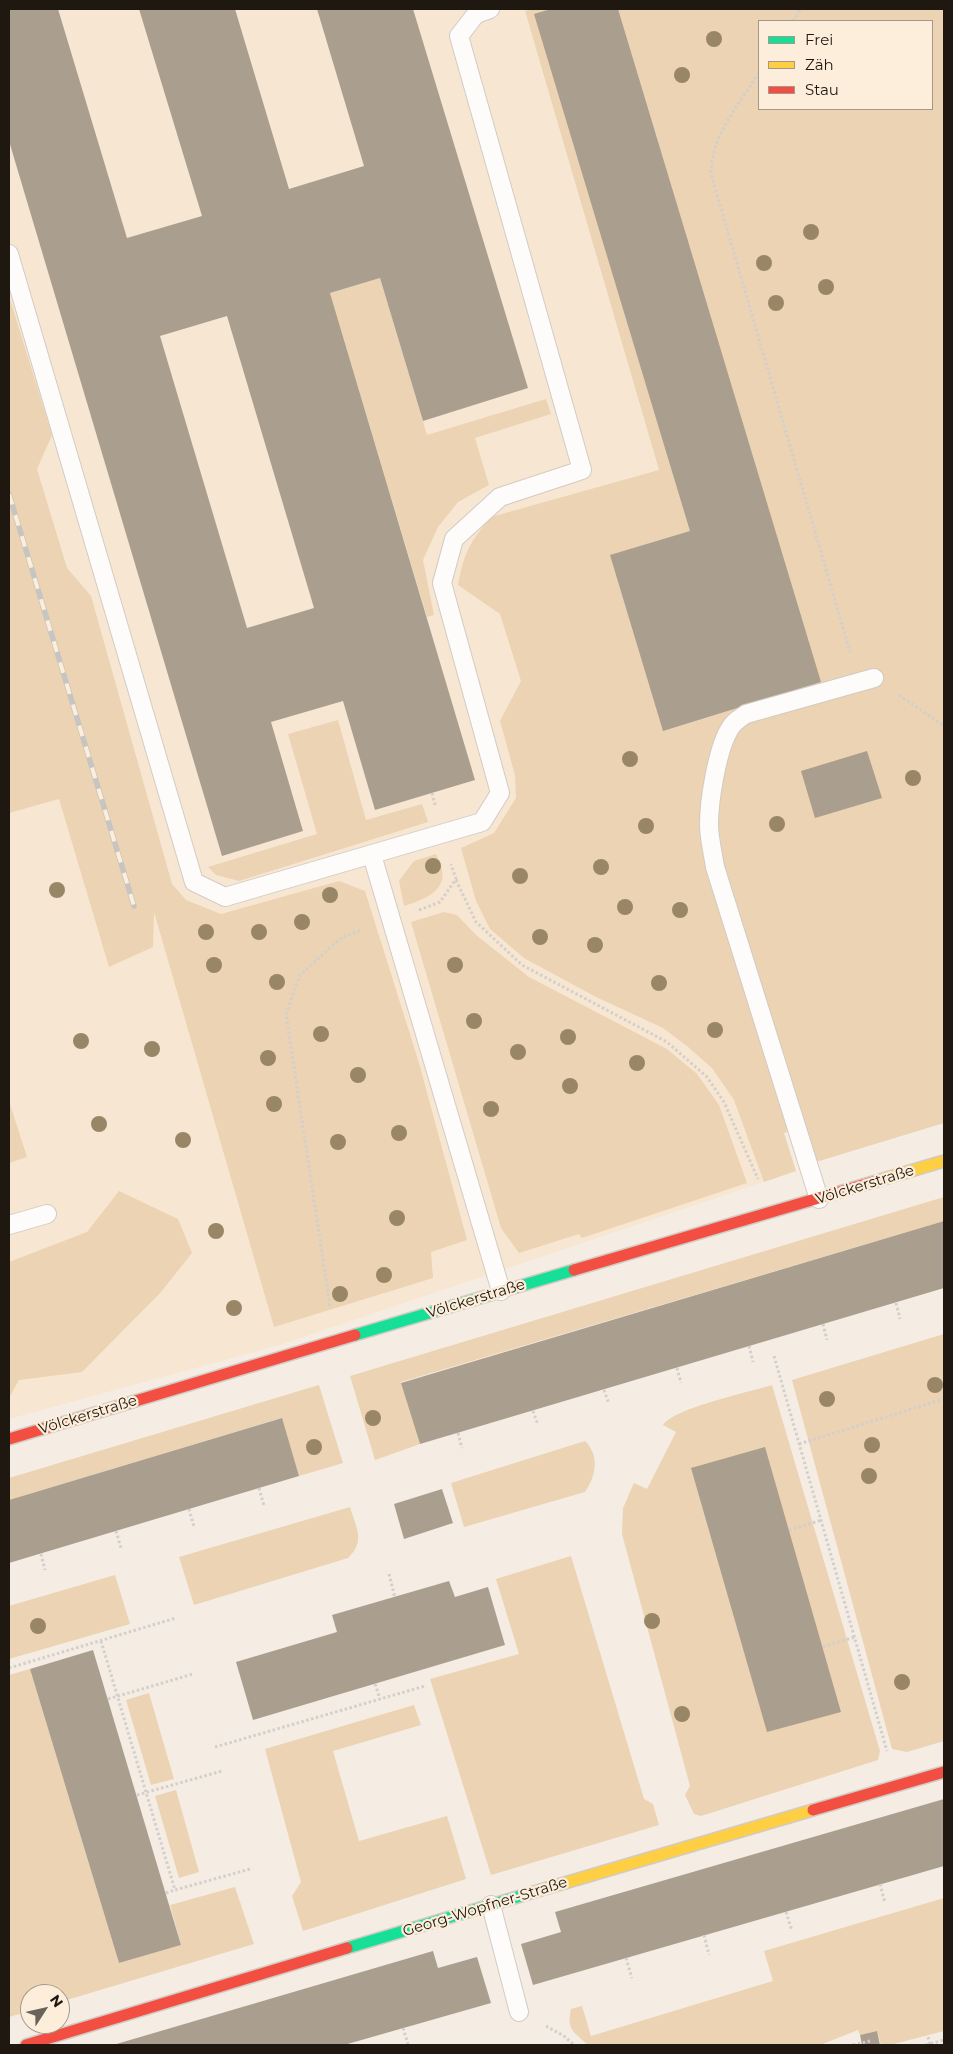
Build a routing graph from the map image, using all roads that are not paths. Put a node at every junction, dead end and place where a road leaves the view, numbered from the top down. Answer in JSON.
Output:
{"nodes":[{"id":1,"x":490,"y":9,"type":"edge"},
{"id":2,"x":9,"y":254,"type":"edge"},
{"id":3,"x":874,"y":678,"type":"road end"},
{"id":4,"x":372,"y":855,"type":"junction"},
{"id":5,"x":944,"y":1161,"type":"edge"},
{"id":6,"x":818,"y":1199,"type":"junction"},
{"id":7,"x":47,"y":1214,"type":"dead end"},
{"id":8,"x":9,"y":1225,"type":"edge"},
{"id":9,"x":501,"y":1291,"type":"junction"},
{"id":10,"x":9,"y":1439,"type":"edge"},
{"id":11,"x":944,"y":1772,"type":"edge"},
{"id":12,"x":491,"y":1905,"type":"junction"},
{"id":13,"x":519,"y":2012,"type":"dead end"},
{"id":14,"x":26,"y":2045,"type":"edge"}],
"edges":[{"from":1,"to":4,"type":"lane"},
{"from":2,"to":4,"type":"lane"},
{"from":3,"to":6,"type":"lane"},
{"from":4,"to":9,"type":"lane"},
{"from":5,"to":6,"type":"street","name":"Völckerstraße"},
{"from":6,"to":9,"type":"street","name":"Völckerstraße"},
{"from":7,"to":8,"type":"lane"},
{"from":9,"to":10,"type":"street","name":"Völckerstraße"},
{"from":11,"to":12,"type":"street","name":"Georg-Wopfner-Straße"},
{"from":12,"to":13,"type":"lane"},
{"from":12,"to":14,"type":"street","name":"Georg-Wopfner-Straße"}]}
